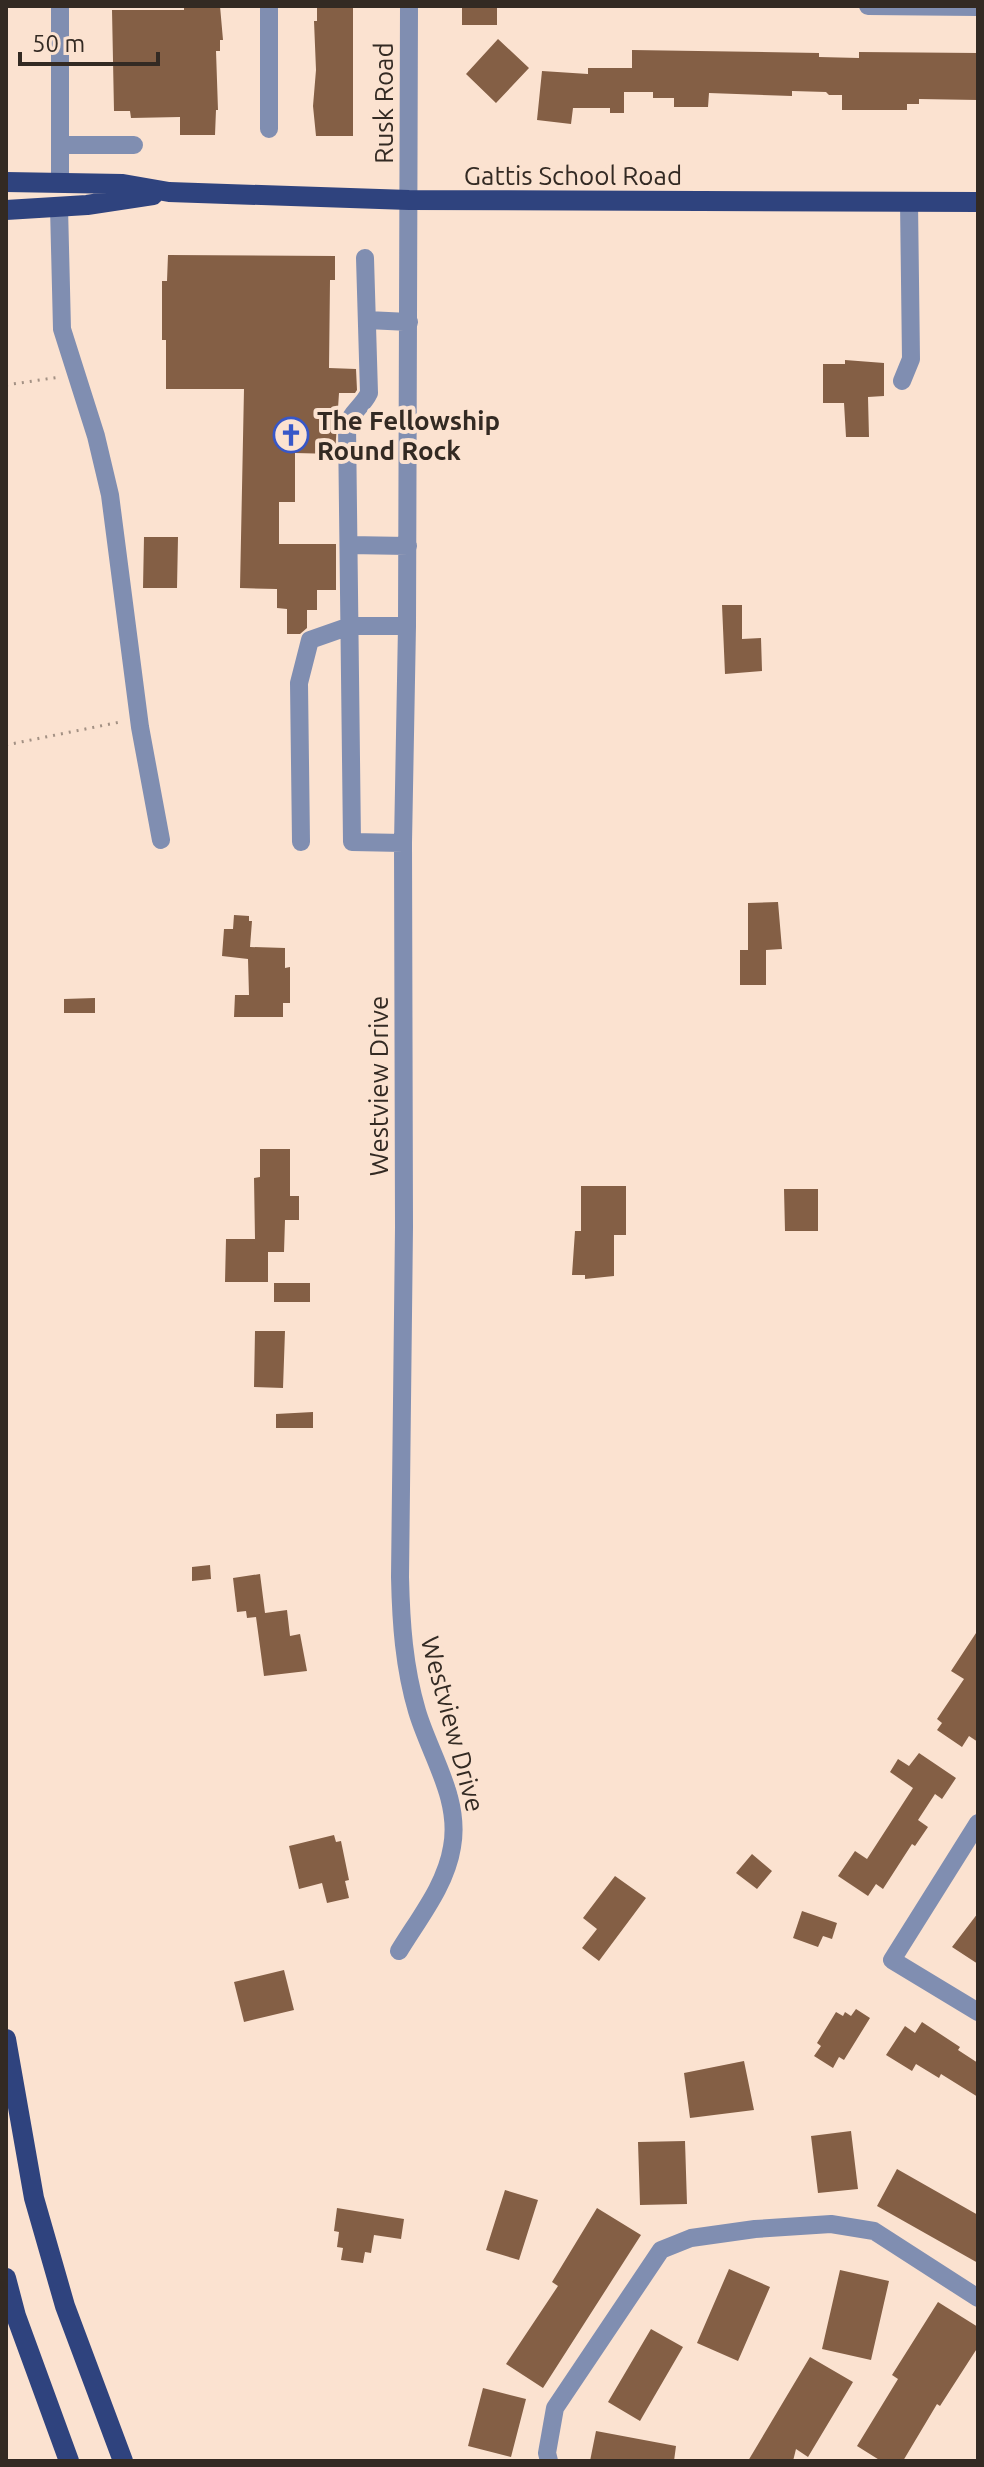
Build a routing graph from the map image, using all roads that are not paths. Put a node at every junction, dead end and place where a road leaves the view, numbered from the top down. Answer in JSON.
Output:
{"nodes":[{"id":1,"x":60,"y":6,"type":"edge"},
{"id":2,"x":269,"y":6,"type":"edge"},
{"id":3,"x":409,"y":6,"type":"edge"},
{"id":4,"x":868,"y":6,"type":"edge"},
{"id":5,"x":978,"y":7,"type":"edge"},
{"id":6,"x":269,"y":129,"type":"dead end"},
{"id":7,"x":60,"y":145,"type":"junction"},
{"id":8,"x":134,"y":145,"type":"dead end"},
{"id":9,"x":6,"y":182,"type":"edge"},
{"id":10,"x":60,"y":183,"type":"junction"},
{"id":11,"x":169,"y":192,"type":"junction"},
{"id":12,"x":409,"y":200,"type":"junction"},
{"id":13,"x":909,"y":202,"type":"junction"},
{"id":14,"x":978,"y":202,"type":"edge"},
{"id":15,"x":59,"y":207,"type":"junction"},
{"id":16,"x":6,"y":210,"type":"edge"},
{"id":17,"x":365,"y":258,"type":"dead end"},
{"id":18,"x":367,"y":320,"type":"junction"},
{"id":19,"x":409,"y":322,"type":"junction"},
{"id":20,"x":902,"y":381,"type":"dead end"},
{"id":21,"x":349,"y":545,"type":"junction"},
{"id":22,"x":408,"y":546,"type":"junction"},
{"id":23,"x":350,"y":626,"type":"junction"},
{"id":24,"x":407,"y":626,"type":"junction"},
{"id":25,"x":161,"y":840,"type":"dead end"},
{"id":26,"x":301,"y":842,"type":"dead end"},
{"id":27,"x":403,"y":843,"type":"junction"},
{"id":28,"x":978,"y":1823,"type":"edge"},
{"id":29,"x":399,"y":1951,"type":"dead end"},
{"id":30,"x":978,"y":2012,"type":"edge"},
{"id":31,"x":6,"y":2039,"type":"edge"},
{"id":32,"x":6,"y":2278,"type":"edge"},
{"id":33,"x":978,"y":2298,"type":"edge"},
{"id":34,"x":69,"y":2461,"type":"edge"},
{"id":35,"x":123,"y":2461,"type":"edge"},
{"id":36,"x":549,"y":2461,"type":"edge"}],
"edges":[{"from":1,"to":7,"type":"street"},
{"from":2,"to":6,"type":"street"},
{"from":3,"to":12,"type":"street","name":"Rusk Road"},
{"from":4,"to":5,"type":"street"},
{"from":7,"to":8,"type":"street"},
{"from":7,"to":10,"type":"street"},
{"from":9,"to":10,"type":"main road","name":"Gattis School Road"},
{"from":10,"to":11,"type":"main road","name":"Gattis School Road"},
{"from":11,"to":12,"type":"main road","name":"Gattis School Road"},
{"from":11,"to":15,"type":"main road","name":"Gattis School Road"},
{"from":12,"to":13,"type":"main road","name":"Gattis School Road"},
{"from":12,"to":19,"type":"street","name":"Westview Drive"},
{"from":13,"to":14,"type":"main road","name":"Gattis School Road"},
{"from":13,"to":20,"type":"street"},
{"from":15,"to":16,"type":"main road","name":"Gattis School Road"},
{"from":15,"to":25,"type":"street"},
{"from":17,"to":18,"type":"street"},
{"from":18,"to":19,"type":"street"},
{"from":18,"to":21,"type":"street"},
{"from":19,"to":22,"type":"street","name":"Westview Drive"},
{"from":21,"to":22,"type":"street"},
{"from":21,"to":23,"type":"street"},
{"from":22,"to":24,"type":"street","name":"Westview Drive"},
{"from":23,"to":24,"type":"street"},
{"from":23,"to":26,"type":"street"},
{"from":23,"to":27,"type":"street"},
{"from":24,"to":27,"type":"street","name":"Westview Drive"},
{"from":27,"to":29,"type":"street","name":"Westview Drive"},
{"from":28,"to":30,"type":"street"},
{"from":31,"to":35,"type":"main road"},
{"from":32,"to":34,"type":"main road"},
{"from":33,"to":36,"type":"street"}]}
